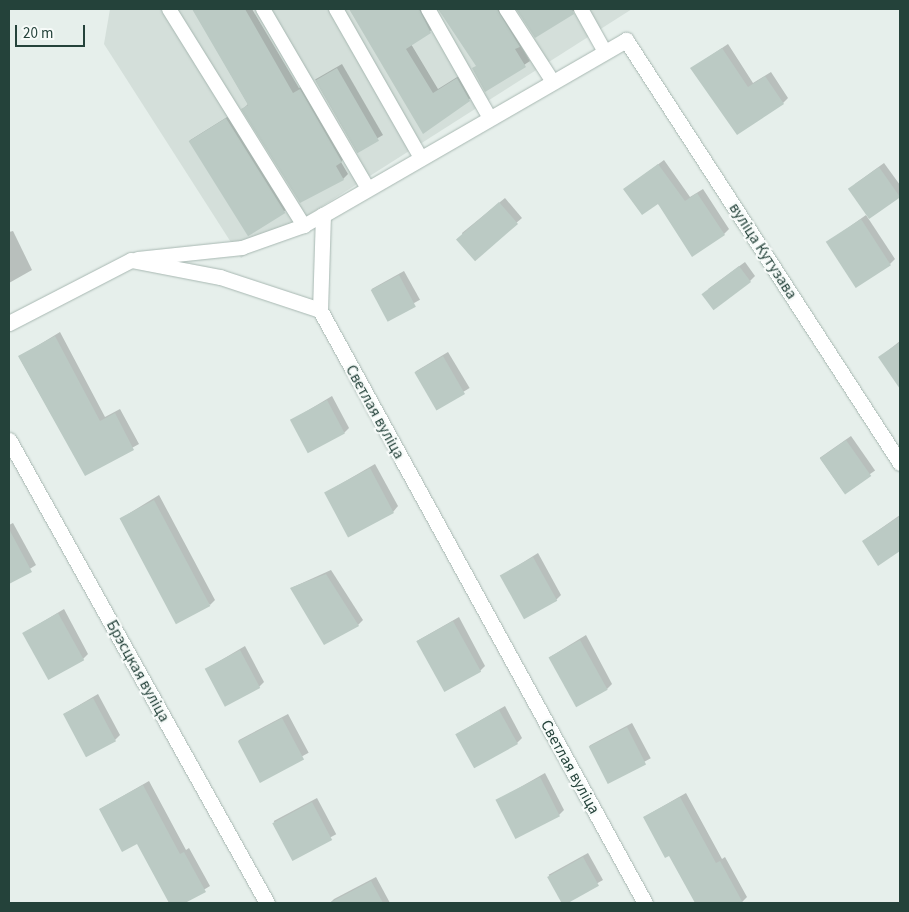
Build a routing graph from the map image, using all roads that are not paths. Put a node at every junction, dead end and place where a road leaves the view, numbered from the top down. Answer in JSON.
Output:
{"nodes":[{"id":1,"x":169,"y":9,"type":"edge"},
{"id":2,"x":263,"y":9,"type":"edge"},
{"id":3,"x":336,"y":9,"type":"edge"},
{"id":4,"x":428,"y":9,"type":"edge"},
{"id":5,"x":506,"y":9,"type":"edge"},
{"id":6,"x":581,"y":9,"type":"edge"},
{"id":7,"x":605,"y":52,"type":"junction"},
{"id":8,"x":553,"y":82,"type":"junction"},
{"id":9,"x":490,"y":118,"type":"junction"},
{"id":10,"x":421,"y":158,"type":"junction"},
{"id":11,"x":368,"y":189,"type":"junction"},
{"id":12,"x":323,"y":215,"type":"junction"},
{"id":13,"x":304,"y":226,"type":"junction"},
{"id":14,"x":131,"y":260,"type":"junction"},
{"id":15,"x":320,"y":310,"type":"junction"},
{"id":16,"x":9,"y":323,"type":"edge"},
{"id":17,"x":9,"y":440,"type":"edge"},
{"id":18,"x":900,"y":463,"type":"edge"},
{"id":19,"x":267,"y":903,"type":"edge"},
{"id":20,"x":645,"y":903,"type":"edge"}],
"edges":[{"from":1,"to":13,"type":"lane"},
{"from":2,"to":11,"type":"lane"},
{"from":3,"to":10,"type":"lane"},
{"from":4,"to":9,"type":"lane"},
{"from":5,"to":8,"type":"lane"},
{"from":6,"to":7,"type":"lane"},
{"from":7,"to":8,"type":"street"},
{"from":7,"to":18,"type":"street","name":"вуліца Кутузава"},
{"from":8,"to":9,"type":"street"},
{"from":9,"to":10,"type":"street"},
{"from":10,"to":11,"type":"street"},
{"from":11,"to":12,"type":"street"},
{"from":12,"to":13,"type":"lane"},
{"from":12,"to":15,"type":"street"},
{"from":13,"to":14,"type":"lane"},
{"from":14,"to":15,"type":"street"},
{"from":14,"to":16,"type":"street"},
{"from":15,"to":20,"type":"street","name":"Светлая вуліца"},
{"from":17,"to":19,"type":"street","name":"Брэсцкая вуліца"}]}
